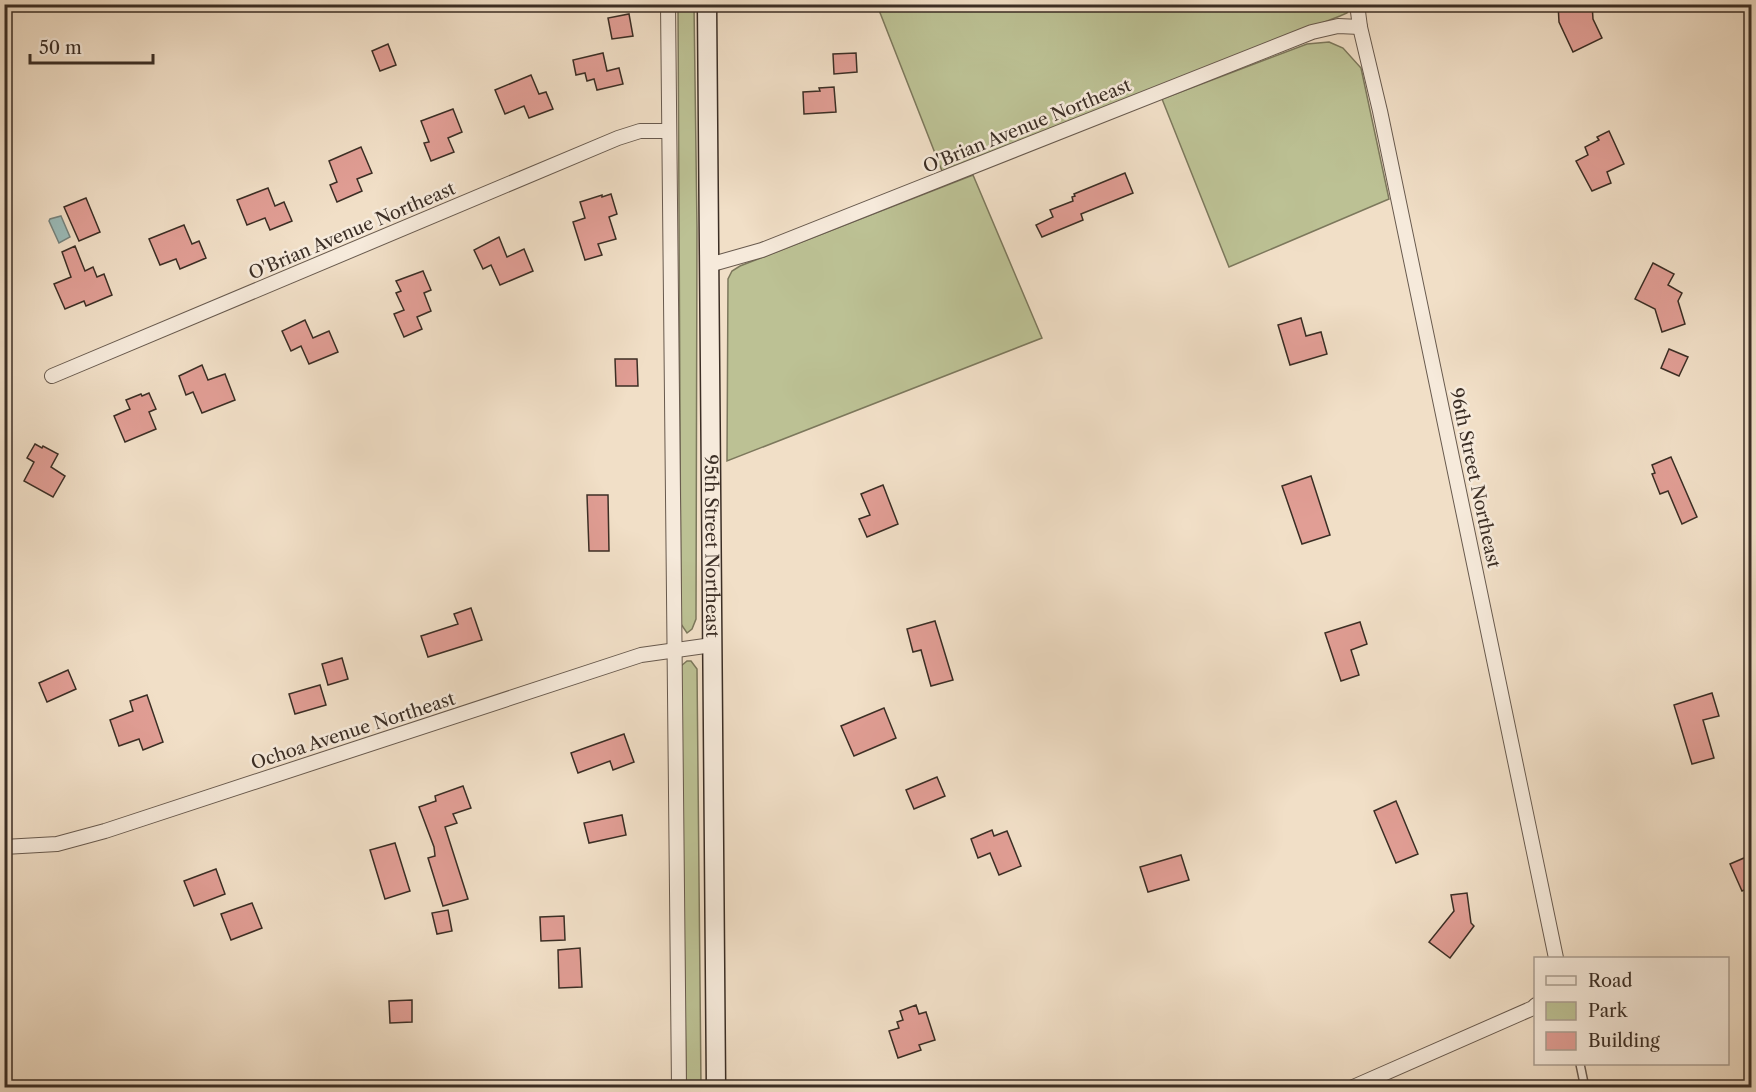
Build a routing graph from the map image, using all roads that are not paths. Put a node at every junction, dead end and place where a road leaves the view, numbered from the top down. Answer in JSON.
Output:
{"nodes":[{"id":1,"x":668,"y":4,"type":"edge"},
{"id":2,"x":707,"y":4,"type":"edge"},
{"id":3,"x":1357,"y":4,"type":"edge"},
{"id":4,"x":1360,"y":27,"type":"junction"},
{"id":5,"x":668,"y":131,"type":"junction"},
{"id":6,"x":709,"y":265,"type":"junction"},
{"id":7,"x":52,"y":376,"type":"dead end"},
{"id":8,"x":712,"y":645,"type":"junction"},
{"id":9,"x":674,"y":649,"type":"junction"},
{"id":10,"x":4,"y":847,"type":"edge"},
{"id":11,"x":1556,"y":957,"type":"edge"},
{"id":12,"x":1534,"y":1007,"type":"edge"},
{"id":13,"x":1580,"y":1065,"type":"edge"},
{"id":14,"x":679,"y":1088,"type":"edge"},
{"id":15,"x":716,"y":1088,"type":"edge"},
{"id":16,"x":1351,"y":1088,"type":"edge"},
{"id":17,"x":1585,"y":1088,"type":"edge"}],
"edges":[{"from":1,"to":5,"type":"street"},
{"from":2,"to":6,"type":"main road","name":"95th Street Northeast"},
{"from":3,"to":4,"type":"street","name":"96th Street Northeast"},
{"from":4,"to":6,"type":"street","name":"O'Brian Avenue Northeast"},
{"from":4,"to":11,"type":"street","name":"96th Street Northeast"},
{"from":5,"to":7,"type":"street","name":"O'Brian Avenue Northeast"},
{"from":5,"to":9,"type":"street"},
{"from":6,"to":8,"type":"main road","name":"95th Street Northeast"},
{"from":8,"to":9,"type":"street","name":"Ochoa Avenue Northeast"},
{"from":8,"to":15,"type":"main road","name":"95th Street Northeast"},
{"from":9,"to":10,"type":"street","name":"Ochoa Avenue Northeast"},
{"from":9,"to":14,"type":"street"},
{"from":12,"to":16,"type":"street"},
{"from":13,"to":17,"type":"lane"}]}
